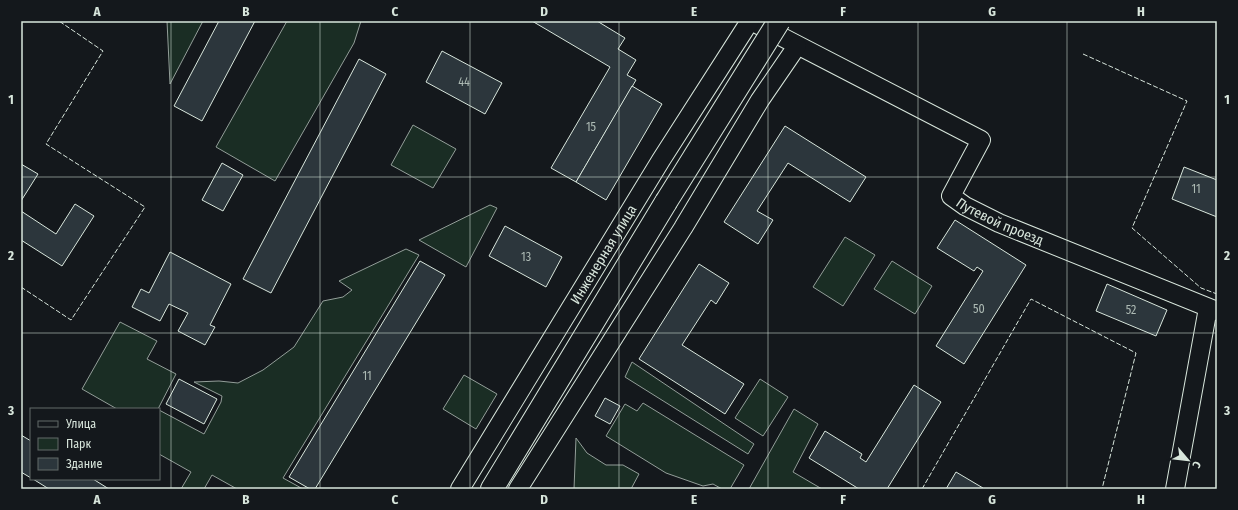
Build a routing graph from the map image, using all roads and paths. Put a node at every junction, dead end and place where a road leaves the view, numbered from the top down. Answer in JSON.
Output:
{"nodes":[{"id":1,"x":750,"y":21,"type":"edge"},
{"id":2,"x":779,"y":21,"type":"edge"},
{"id":3,"x":797,"y":46,"type":"junction"},
{"id":4,"x":1213,"y":310,"type":"edge"},
{"id":5,"x":460,"y":489,"type":"edge"},
{"id":6,"x":492,"y":489,"type":"edge"},
{"id":7,"x":518,"y":489,"type":"edge"},
{"id":8,"x":1175,"y":489,"type":"edge"}],
"edges":[{"from":1,"to":3,"type":"street","name":"Путевой проезд"},
{"from":1,"to":5,"type":"street","name":"Инженерная улица"},
{"from":2,"to":6,"type":"main road","bridge":true},
{"from":3,"to":4,"type":"street","name":"Путевой проезд"},
{"from":3,"to":7,"type":"street"},
{"from":4,"to":8,"type":"street"}]}
